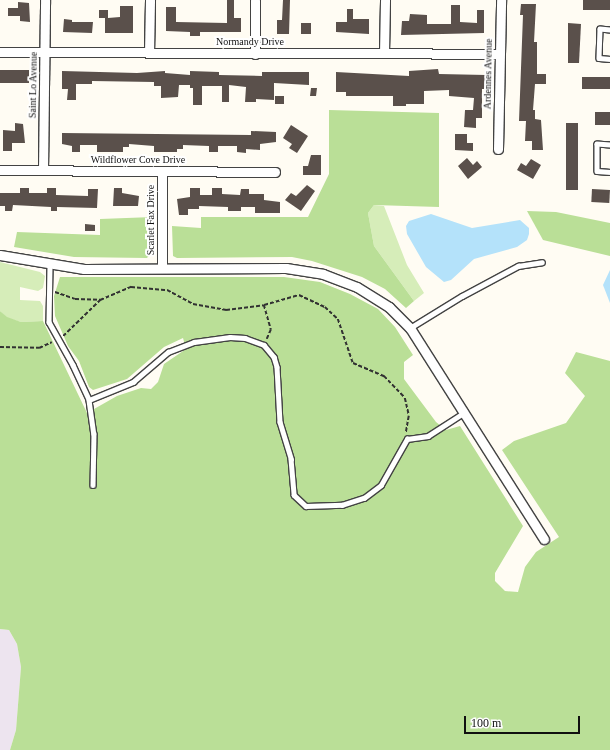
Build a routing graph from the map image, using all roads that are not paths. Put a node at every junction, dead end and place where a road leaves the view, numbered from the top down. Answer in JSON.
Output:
{"nodes":[{"id":1,"x":45,"y":0,"type":"edge"},
{"id":2,"x":150,"y":0,"type":"edge"},
{"id":3,"x":255,"y":0,"type":"edge"},
{"id":4,"x":385,"y":0,"type":"edge"},
{"id":5,"x":501,"y":0,"type":"edge"},
{"id":6,"x":610,"y":30,"type":"edge"},
{"id":7,"x":0,"y":52,"type":"edge"},
{"id":8,"x":44,"y":52,"type":"junction"},
{"id":9,"x":149,"y":53,"type":"junction"},
{"id":10,"x":255,"y":54,"type":"junction"},
{"id":11,"x":384,"y":54,"type":"junction"},
{"id":12,"x":499,"y":54,"type":"junction"},
{"id":13,"x":610,"y":59,"type":"edge"},
{"id":14,"x":610,"y":145,"type":"edge"},
{"id":15,"x":498,"y":149,"type":"dead end"},
{"id":16,"x":0,"y":170,"type":"edge"},
{"id":17,"x":43,"y":170,"type":"junction"},
{"id":18,"x":162,"y":171,"type":"junction"},
{"id":19,"x":275,"y":172,"type":"dead end"},
{"id":20,"x":610,"y":172,"type":"edge"},
{"id":21,"x":0,"y":255,"type":"edge"},
{"id":22,"x":542,"y":262,"type":"dead end"},
{"id":23,"x":50,"y":266,"type":"junction"},
{"id":24,"x":162,"y":268,"type":"junction"},
{"id":25,"x":410,"y":328,"type":"junction"},
{"id":26,"x":88,"y":400,"type":"junction"},
{"id":27,"x":465,"y":412,"type":"junction"},
{"id":28,"x":93,"y":485,"type":"dead end"},
{"id":29,"x":544,"y":540,"type":"dead end"}],
"edges":[{"from":1,"to":8,"type":"street","name":"Saint Lo Avenue"},
{"from":2,"to":9,"type":"street"},
{"from":3,"to":10,"type":"street"},
{"from":4,"to":11,"type":"street"},
{"from":5,"to":12,"type":"street","name":"Ardennes Avenue"},
{"from":6,"to":13,"type":"lane"},
{"from":7,"to":8,"type":"street","name":"Normandy Drive"},
{"from":8,"to":9,"type":"street","name":"Normandy Drive"},
{"from":8,"to":17,"type":"street","name":"Saint Lo Avenue"},
{"from":9,"to":10,"type":"street","name":"Normandy Drive"},
{"from":10,"to":11,"type":"street","name":"Normandy Drive"},
{"from":11,"to":12,"type":"street","name":"Normandy Drive"},
{"from":12,"to":15,"type":"street","name":"Ardennes Avenue"},
{"from":14,"to":20,"type":"lane"},
{"from":16,"to":17,"type":"street","name":"Wildflower Cove Drive"},
{"from":17,"to":18,"type":"street","name":"Wildflower Cove Drive"},
{"from":18,"to":19,"type":"street","name":"Wildflower Cove Drive"},
{"from":18,"to":24,"type":"street","name":"Scarlet Fax Drive"},
{"from":21,"to":23,"type":"street"},
{"from":22,"to":25,"type":"lane"},
{"from":23,"to":24,"type":"street"},
{"from":23,"to":26,"type":"lane"},
{"from":24,"to":25,"type":"street"},
{"from":25,"to":27,"type":"street"},
{"from":26,"to":27,"type":"lane"},
{"from":26,"to":28,"type":"lane"},
{"from":27,"to":29,"type":"street"}]}
